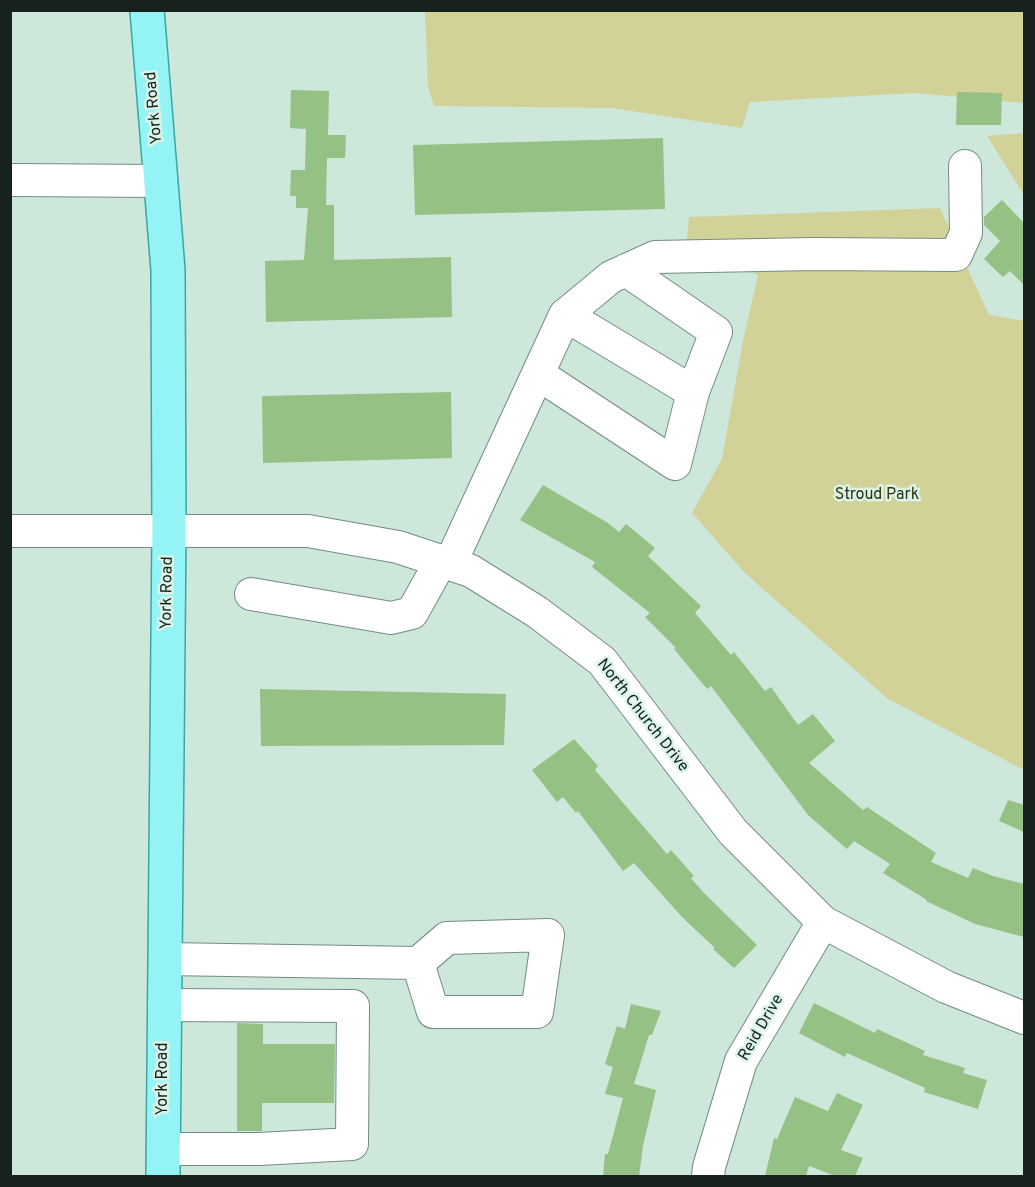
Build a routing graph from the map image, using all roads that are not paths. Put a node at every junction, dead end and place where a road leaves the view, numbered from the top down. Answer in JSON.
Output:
{"nodes":[{"id":1,"x":147,"y":10,"type":"edge"},
{"id":2,"x":964,"y":166,"type":"dead end"},
{"id":3,"x":10,"y":180,"type":"edge"},
{"id":4,"x":161,"y":181,"type":"junction"},
{"id":5,"x":626,"y":270,"type":"junction"},
{"id":6,"x":566,"y":315,"type":"junction"},
{"id":7,"x":538,"y":374,"type":"junction"},
{"id":8,"x":693,"y":392,"type":"junction"},
{"id":9,"x":10,"y":531,"type":"edge"},
{"id":10,"x":169,"y":531,"type":"junction"},
{"id":11,"x":446,"y":563,"type":"junction"},
{"id":12,"x":251,"y":594,"type":"dead end"},
{"id":13,"x":823,"y":922,"type":"junction"},
{"id":14,"x":165,"y":959,"type":"junction"},
{"id":15,"x":418,"y":963,"type":"dead end"},
{"id":16,"x":164,"y":1005,"type":"junction"},
{"id":17,"x":1024,"y":1018,"type":"edge"},
{"id":18,"x":163,"y":1163,"type":"edge"},
{"id":19,"x":708,"y":1176,"type":"edge"}],
"edges":[{"from":1,"to":4,"type":"main road","name":"York Road"},
{"from":2,"to":5,"type":"street"},
{"from":3,"to":4,"type":"street"},
{"from":4,"to":10,"type":"main road","name":"York Road"},
{"from":5,"to":6,"type":"street"},
{"from":5,"to":8,"type":"street"},
{"from":6,"to":7,"type":"street"},
{"from":6,"to":8,"type":"street"},
{"from":7,"to":8,"type":"street"},
{"from":7,"to":11,"type":"street"},
{"from":9,"to":10,"type":"street","name":"North Church Drive"},
{"from":10,"to":11,"type":"street","name":"North Church Drive"},
{"from":10,"to":14,"type":"main road","name":"York Road"},
{"from":11,"to":12,"type":"street"},
{"from":11,"to":13,"type":"street","name":"North Church Drive"},
{"from":13,"to":17,"type":"street","name":"North Church Drive"},
{"from":13,"to":19,"type":"street","name":"Reid Drive"},
{"from":14,"to":15,"type":"street"},
{"from":14,"to":16,"type":"main road","name":"York Road"},
{"from":16,"to":18,"type":"main road","name":"York Road"},
{"from":16,"to":18,"type":"street"}]}
